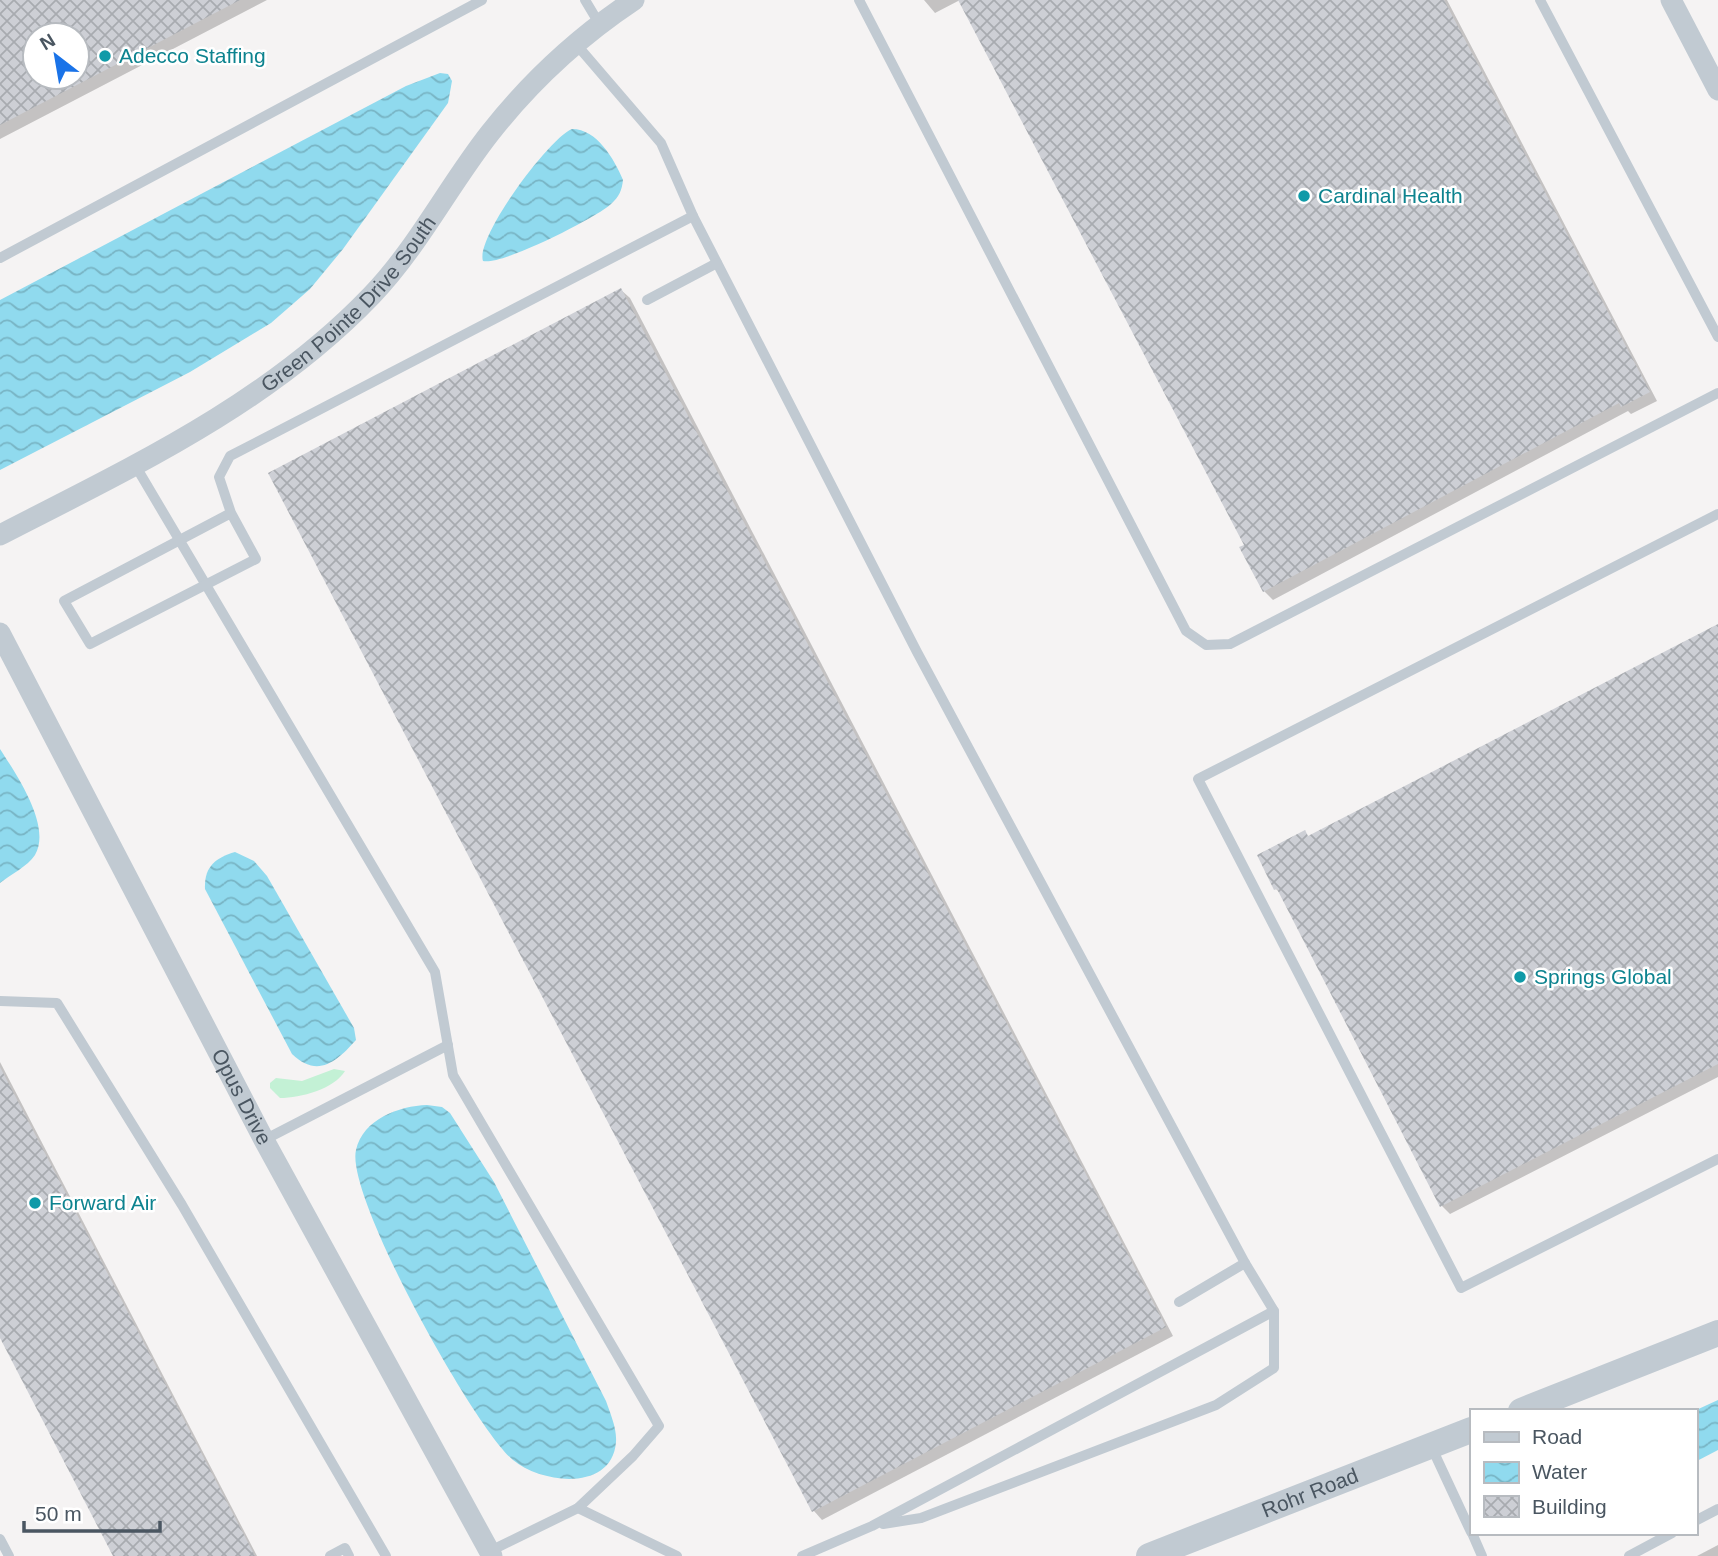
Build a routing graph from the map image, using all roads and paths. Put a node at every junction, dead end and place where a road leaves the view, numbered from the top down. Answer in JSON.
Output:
{"nodes":[{"id":1,"x":482,"y":0,"type":"edge"},
{"id":2,"x":585,"y":0,"type":"edge"},
{"id":3,"x":634,"y":0,"type":"edge"},
{"id":4,"x":859,"y":0,"type":"edge"},
{"id":5,"x":1540,"y":0,"type":"edge"},
{"id":6,"x":1671,"y":0,"type":"edge"},
{"id":7,"x":600,"y":25,"type":"junction"},
{"id":8,"x":576,"y":44,"type":"junction"},
{"id":9,"x":1718,"y":90,"type":"edge"},
{"id":10,"x":693,"y":216,"type":"junction"},
{"id":11,"x":0,"y":258,"type":"edge"},
{"id":12,"x":717,"y":263,"type":"junction"},
{"id":13,"x":647,"y":300,"type":"dead end"},
{"id":14,"x":1718,"y":337,"type":"edge"},
{"id":15,"x":1718,"y":393,"type":"edge"},
{"id":16,"x":135,"y":465,"type":"junction"},
{"id":17,"x":231,"y":513,"type":"junction"},
{"id":18,"x":1718,"y":514,"type":"edge"},
{"id":19,"x":0,"y":535,"type":"edge"},
{"id":20,"x":179,"y":540,"type":"junction"},
{"id":21,"x":207,"y":587,"type":"junction"},
{"id":22,"x":0,"y":633,"type":"edge"},
{"id":23,"x":0,"y":1001,"type":"edge"},
{"id":24,"x":447,"y":1045,"type":"junction"},
{"id":25,"x":264,"y":1140,"type":"junction"},
{"id":26,"x":1718,"y":1159,"type":"edge"},
{"id":27,"x":1245,"y":1263,"type":"junction"},
{"id":28,"x":1179,"y":1302,"type":"dead end"},
{"id":29,"x":1274,"y":1311,"type":"junction"},
{"id":30,"x":1718,"y":1333,"type":"edge"},
{"id":31,"x":1526,"y":1409,"type":"edge"},
{"id":32,"x":1470,"y":1430,"type":"edge"},
{"id":33,"x":1431,"y":1446,"type":"junction"},
{"id":34,"x":578,"y":1508,"type":"junction"},
{"id":35,"x":1718,"y":1509,"type":"edge"},
{"id":36,"x":1697,"y":1520,"type":"edge"},
{"id":37,"x":872,"y":1526,"type":"junction"},
{"id":38,"x":1470,"y":1531,"type":"edge"},
{"id":39,"x":1472,"y":1535,"type":"edge"},
{"id":40,"x":1668,"y":1535,"type":"edge"},
{"id":41,"x":0,"y":1539,"type":"edge"},
{"id":42,"x":491,"y":1553,"type":"edge"},
{"id":43,"x":9,"y":1556,"type":"edge"},
{"id":44,"x":330,"y":1556,"type":"edge"},
{"id":45,"x":349,"y":1556,"type":"edge"},
{"id":46,"x":386,"y":1556,"type":"edge"},
{"id":47,"x":677,"y":1556,"type":"edge"},
{"id":48,"x":802,"y":1556,"type":"edge"},
{"id":49,"x":1149,"y":1556,"type":"edge"},
{"id":50,"x":1482,"y":1556,"type":"edge"},
{"id":51,"x":1629,"y":1556,"type":"edge"}],
"edges":[{"from":1,"to":11,"type":"lane"},
{"from":2,"to":7,"type":"lane"},
{"from":3,"to":7,"type":"street","name":"Green Pointe Drive South"},
{"from":4,"to":15,"type":"lane"},
{"from":5,"to":14,"type":"lane"},
{"from":6,"to":9,"type":"street"},
{"from":7,"to":8,"type":"street","name":"Green Pointe Drive South"},
{"from":8,"to":10,"type":"lane"},
{"from":8,"to":16,"type":"street","name":"Green Pointe Drive South"},
{"from":10,"to":12,"type":"lane"},
{"from":10,"to":17,"type":"lane"},
{"from":12,"to":13,"type":"lane"},
{"from":12,"to":27,"type":"lane"},
{"from":16,"to":19,"type":"street","name":"Green Pointe Drive South"},
{"from":16,"to":20,"type":"lane"},
{"from":17,"to":20,"type":"lane"},
{"from":17,"to":21,"type":"lane"},
{"from":18,"to":26,"type":"lane"},
{"from":20,"to":21,"type":"lane"},
{"from":20,"to":21,"type":"lane"},
{"from":21,"to":24,"type":"lane"},
{"from":22,"to":25,"type":"street","name":"Opus Drive"},
{"from":23,"to":46,"type":"lane"},
{"from":24,"to":25,"type":"lane"},
{"from":24,"to":34,"type":"lane"},
{"from":25,"to":42,"type":"street","name":"Opus Drive"},
{"from":27,"to":28,"type":"lane"},
{"from":27,"to":29,"type":"lane"},
{"from":29,"to":37,"type":"lane"},
{"from":29,"to":37,"type":"lane"},
{"from":30,"to":31,"type":"street"},
{"from":32,"to":33,"type":"street","name":"Rohr Road"},
{"from":33,"to":38,"type":"lane"},
{"from":33,"to":49,"type":"street","name":"Rohr Road"},
{"from":34,"to":42,"type":"lane"},
{"from":34,"to":47,"type":"lane"},
{"from":35,"to":36,"type":"lane"},
{"from":37,"to":48,"type":"lane"},
{"from":39,"to":50,"type":"lane"},
{"from":40,"to":51,"type":"lane"},
{"from":41,"to":43,"type":"lane"},
{"from":44,"to":45,"type":"lane"}]}
